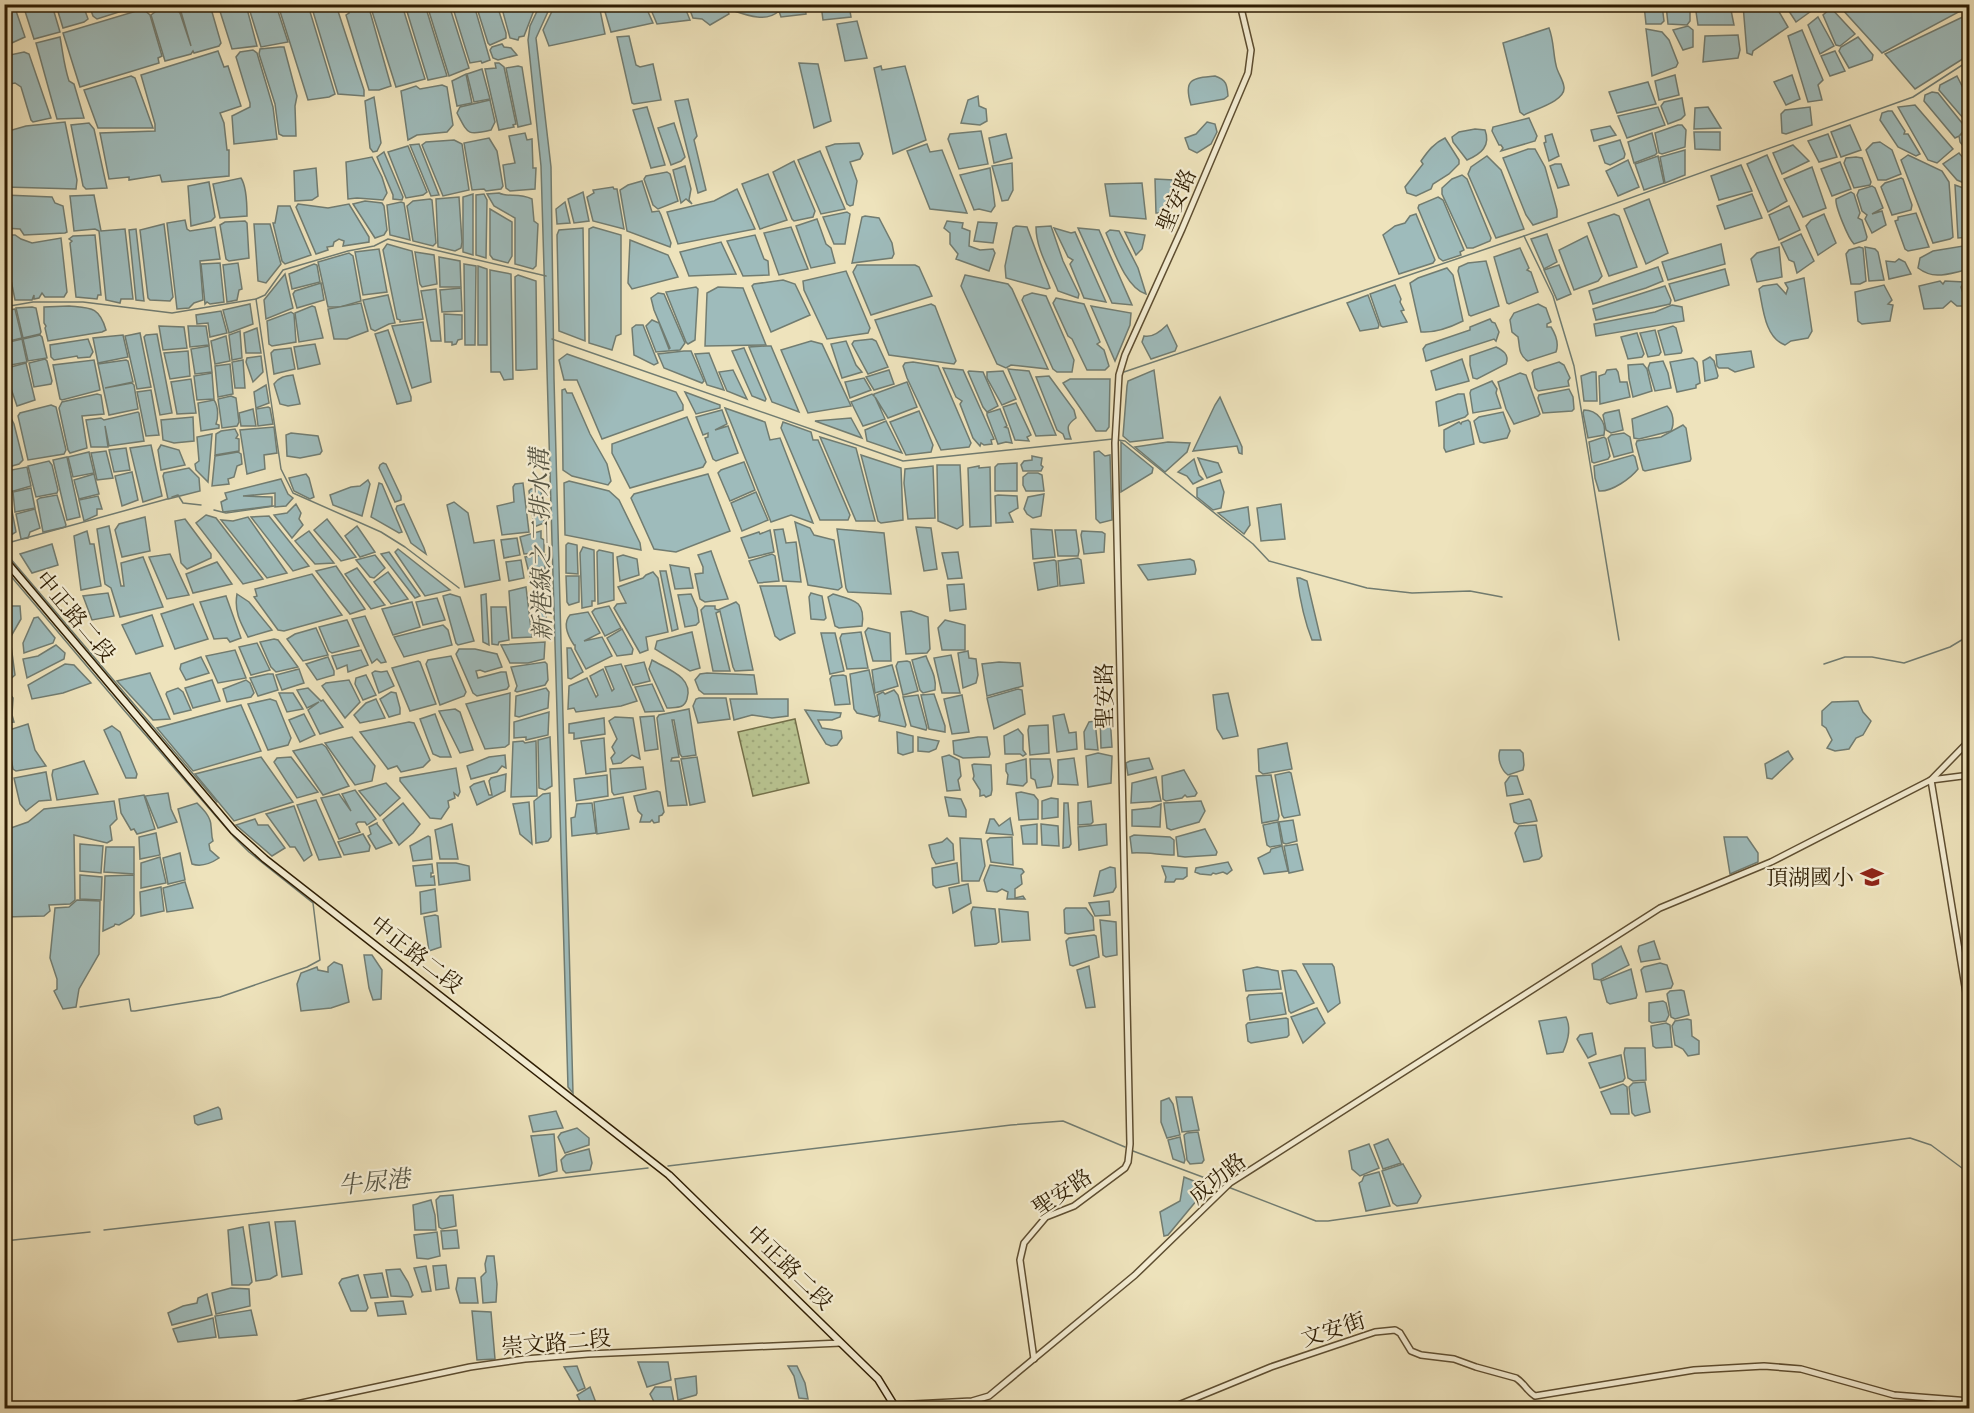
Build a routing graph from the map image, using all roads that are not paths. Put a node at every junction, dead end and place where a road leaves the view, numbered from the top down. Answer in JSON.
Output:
{"nodes":[{"id":1,"x":1240,"y":4,"type":"edge"},
{"id":2,"x":4,"y":559,"type":"edge"},
{"id":3,"x":1970,"y":740,"type":"edge"},
{"id":4,"x":1970,"y":775,"type":"edge"},
{"id":5,"x":1931,"y":780,"type":"junction"},
{"id":6,"x":1970,"y":1017,"type":"edge"},
{"id":7,"x":841,"y":1343,"type":"junction"},
{"id":8,"x":1034,"y":1359,"type":"junction"},
{"id":9,"x":1970,"y":1401,"type":"edge"},
{"id":10,"x":893,"y":1407,"type":"edge"},
{"id":11,"x":278,"y":1408,"type":"edge"},
{"id":12,"x":1172,"y":1408,"type":"edge"}],
"edges":[{"from":1,"to":8,"type":"street","name":"聖安路"},
{"from":2,"to":7,"type":"main road","name":"中正路二段"},
{"from":3,"to":5,"type":"street"},
{"from":4,"to":5,"type":"street"},
{"from":5,"to":6,"type":"street"},
{"from":5,"to":8,"type":"street","name":"成功路"},
{"from":7,"to":10,"type":"main road","name":"中正路二段"},
{"from":7,"to":11,"type":"street","name":"崇文路二段"},
{"from":8,"to":10,"type":"street","name":"成功路"},
{"from":9,"to":12,"type":"street","name":"文安街"}]}
